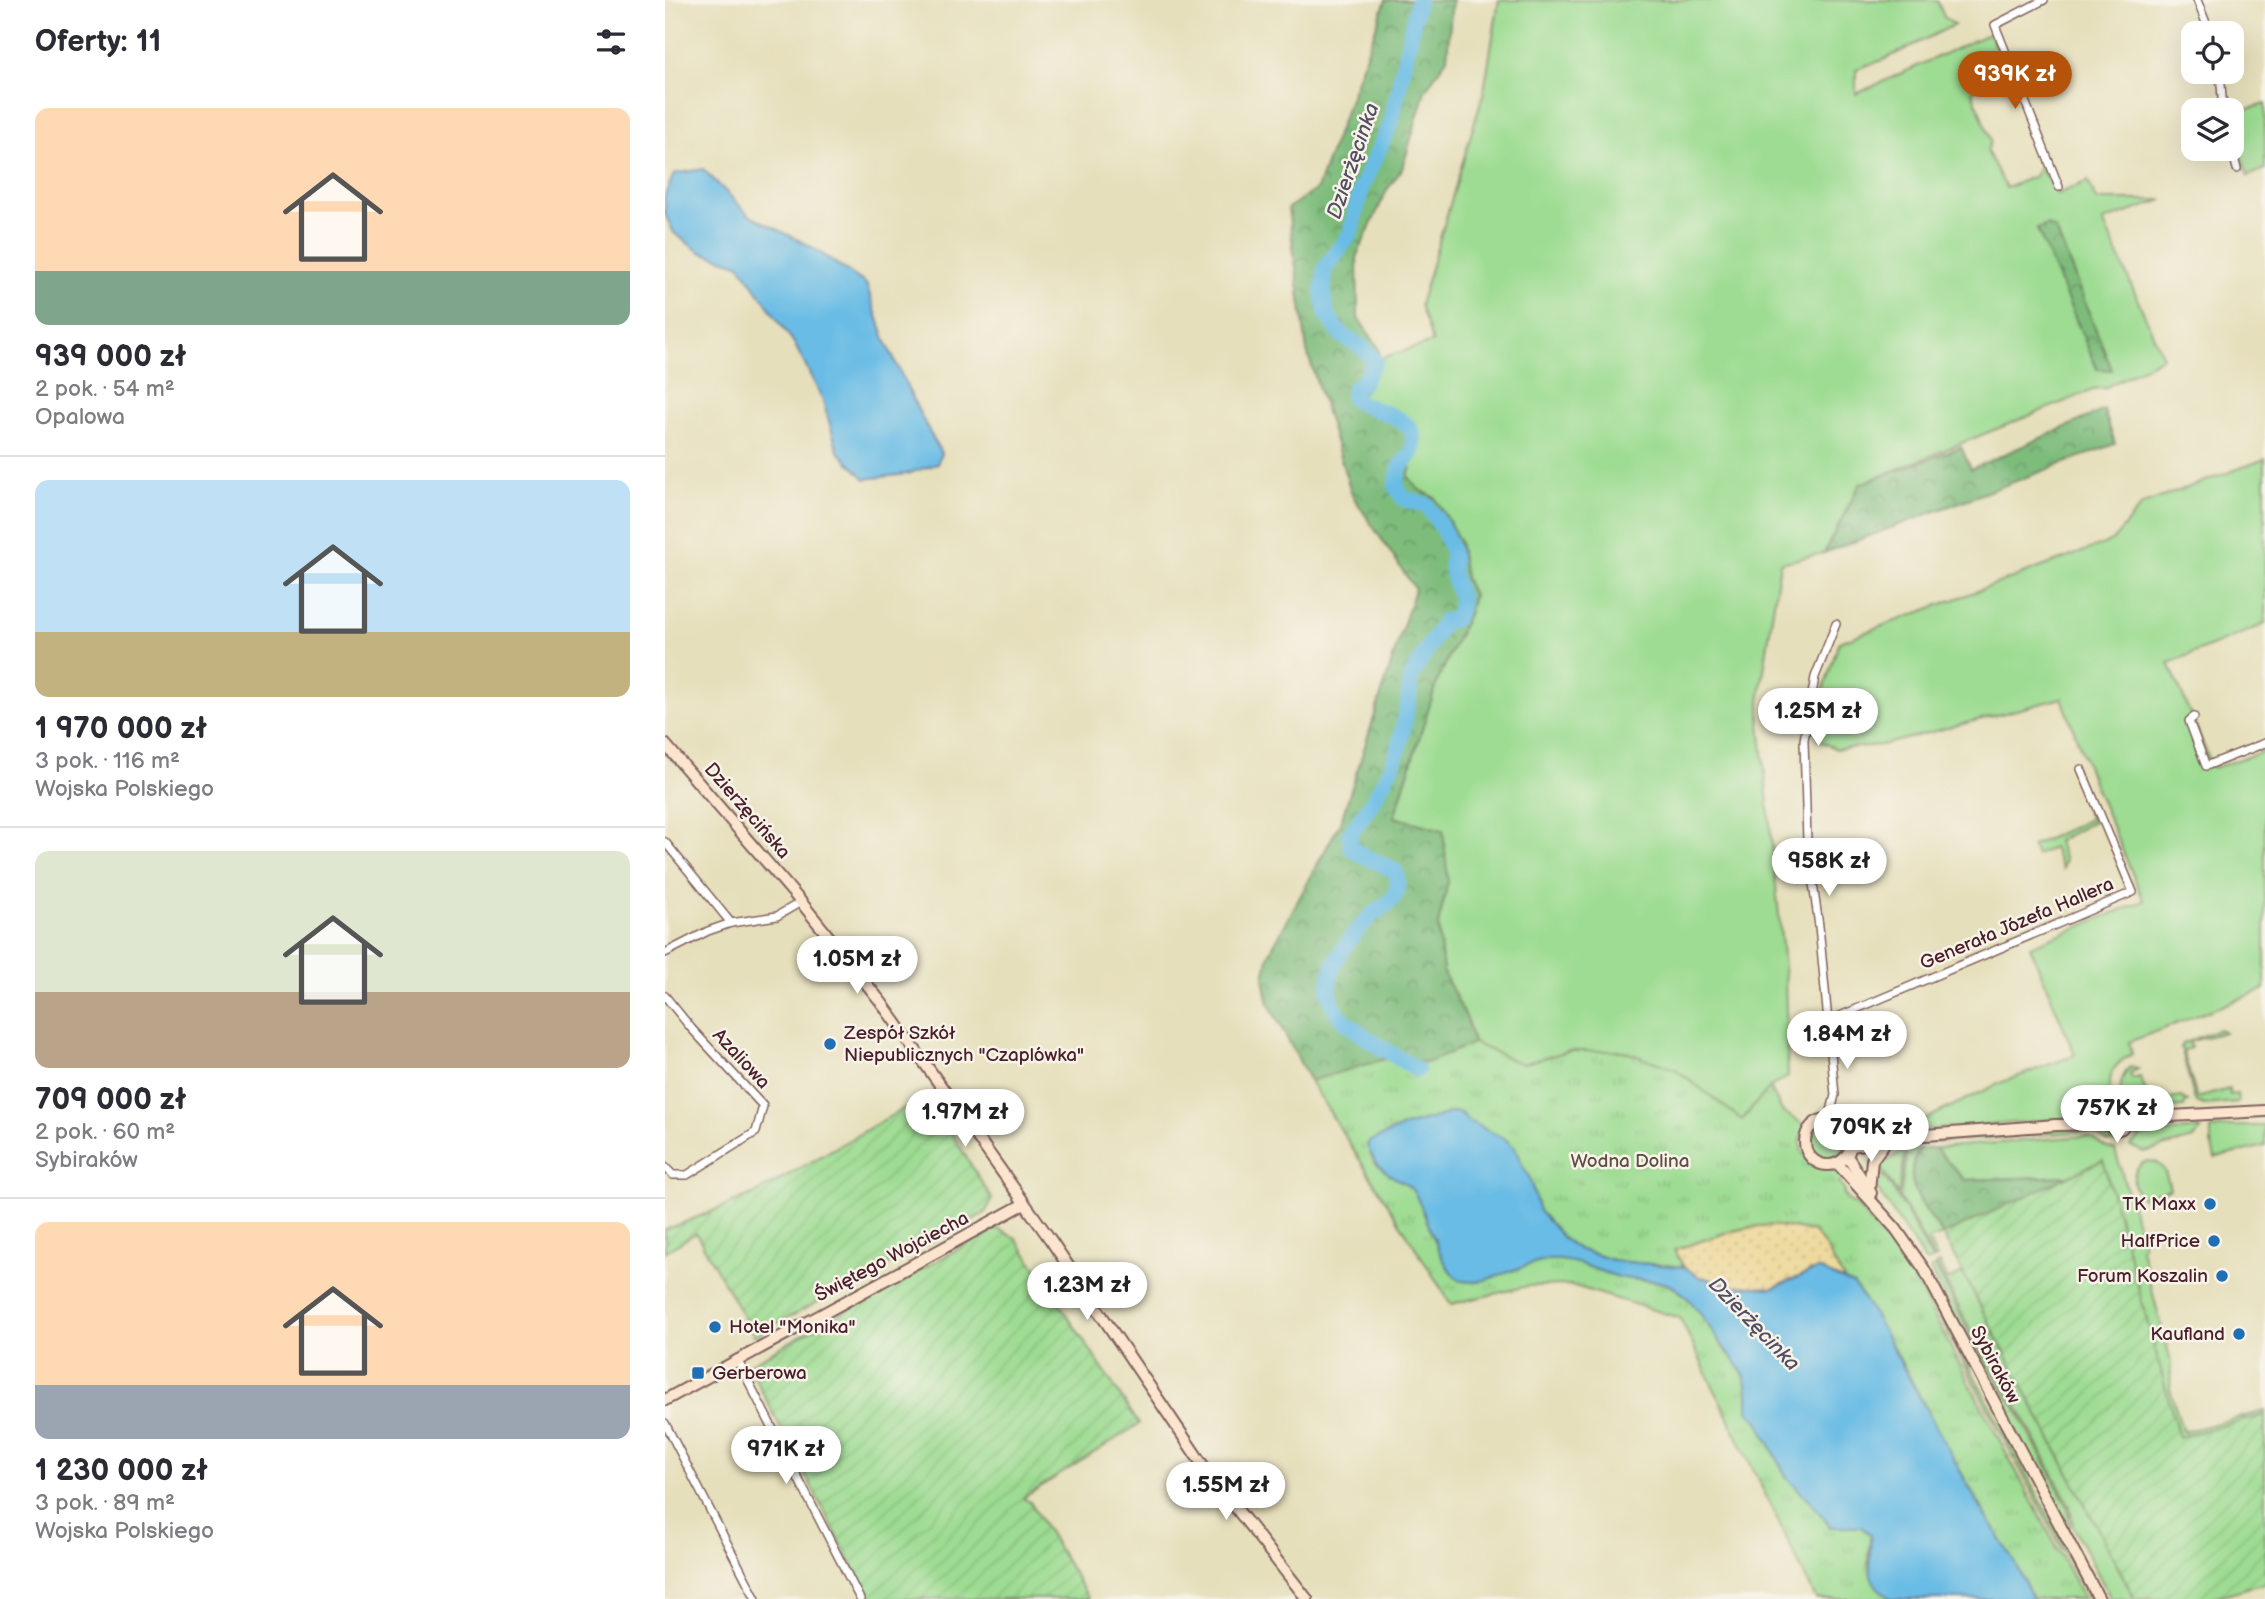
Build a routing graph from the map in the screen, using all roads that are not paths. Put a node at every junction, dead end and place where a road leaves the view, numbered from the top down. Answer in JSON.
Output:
{"nodes":[{"id":1,"x":2044,"y":0,"type":"edge"},
{"id":2,"x":2197,"y":0,"type":"edge"},
{"id":3,"x":2205,"y":21,"type":"edge"},
{"id":4,"x":2235,"y":161,"type":"edge"},
{"id":5,"x":2237,"y":169,"type":"dead end"},
{"id":6,"x":2059,"y":187,"type":"dead end"},
{"id":7,"x":1836,"y":624,"type":"dead end"},
{"id":8,"x":2194,"y":717,"type":"dead end"},
{"id":9,"x":2265,"y":743,"type":"edge"},
{"id":10,"x":665,"y":744,"type":"edge"},
{"id":11,"x":2081,"y":769,"type":"dead end"},
{"id":12,"x":665,"y":842,"type":"edge"},
{"id":13,"x":801,"y":902,"type":"junction"},
{"id":14,"x":731,"y":923,"type":"junction"},
{"id":15,"x":665,"y":953,"type":"edge"},
{"id":16,"x":665,"y":996,"type":"edge"},
{"id":17,"x":1828,"y":1021,"type":"junction"},
{"id":18,"x":2265,"y":1111,"type":"edge"},
{"id":19,"x":1829,"y":1119,"type":"junction"},
{"id":20,"x":1899,"y":1137,"type":"junction"},
{"id":21,"x":1886,"y":1141,"type":"junction"},
{"id":22,"x":1846,"y":1149,"type":"junction"},
{"id":23,"x":665,"y":1167,"type":"edge"},
{"id":24,"x":1869,"y":1190,"type":"junction"},
{"id":25,"x":1024,"y":1204,"type":"junction"},
{"id":26,"x":1896,"y":1229,"type":"junction"},
{"id":27,"x":737,"y":1359,"type":"junction"},
{"id":28,"x":665,"y":1400,"type":"edge"},
{"id":29,"x":665,"y":1423,"type":"edge"},
{"id":30,"x":857,"y":1598,"type":"edge"},
{"id":31,"x":755,"y":1599,"type":"edge"},
{"id":32,"x":1307,"y":1599,"type":"edge"},
{"id":33,"x":2099,"y":1599,"type":"edge"}],
"edges":[{"from":1,"to":6,"type":"street"},
{"from":2,"to":3,"type":"street"},
{"from":4,"to":5,"type":"street"},
{"from":7,"to":17,"type":"street"},
{"from":8,"to":9,"type":"street"},
{"from":10,"to":13,"type":"street","name":"Dzierżęcińska"},
{"from":11,"to":17,"type":"street","name":"Generała Józefa Hallera"},
{"from":12,"to":14,"type":"street"},
{"from":13,"to":14,"type":"street"},
{"from":13,"to":25,"type":"street","name":"Dzierżęcińska"},
{"from":14,"to":15,"type":"street"},
{"from":16,"to":23,"type":"street","name":"Azaliowa"},
{"from":17,"to":19,"type":"street"},
{"from":18,"to":20,"type":"street"},
{"from":19,"to":22,"type":"street"},
{"from":19,"to":22,"type":"street"},
{"from":20,"to":21,"type":"street"},
{"from":20,"to":22,"type":"street"},
{"from":21,"to":22,"type":"street"},
{"from":21,"to":24,"type":"street"},
{"from":22,"to":24,"type":"street"},
{"from":22,"to":26,"type":"street","name":"Sybiraków"},
{"from":24,"to":26,"type":"street"},
{"from":25,"to":27,"type":"street","name":"Świętego Wojciecha"},
{"from":25,"to":32,"type":"street","name":"Dzierżęcińska"},
{"from":26,"to":33,"type":"street","name":"Sybiraków"},
{"from":27,"to":28,"type":"street","name":"Świętego Wojciecha"},
{"from":27,"to":30,"type":"street"},
{"from":29,"to":31,"type":"street"}]}
